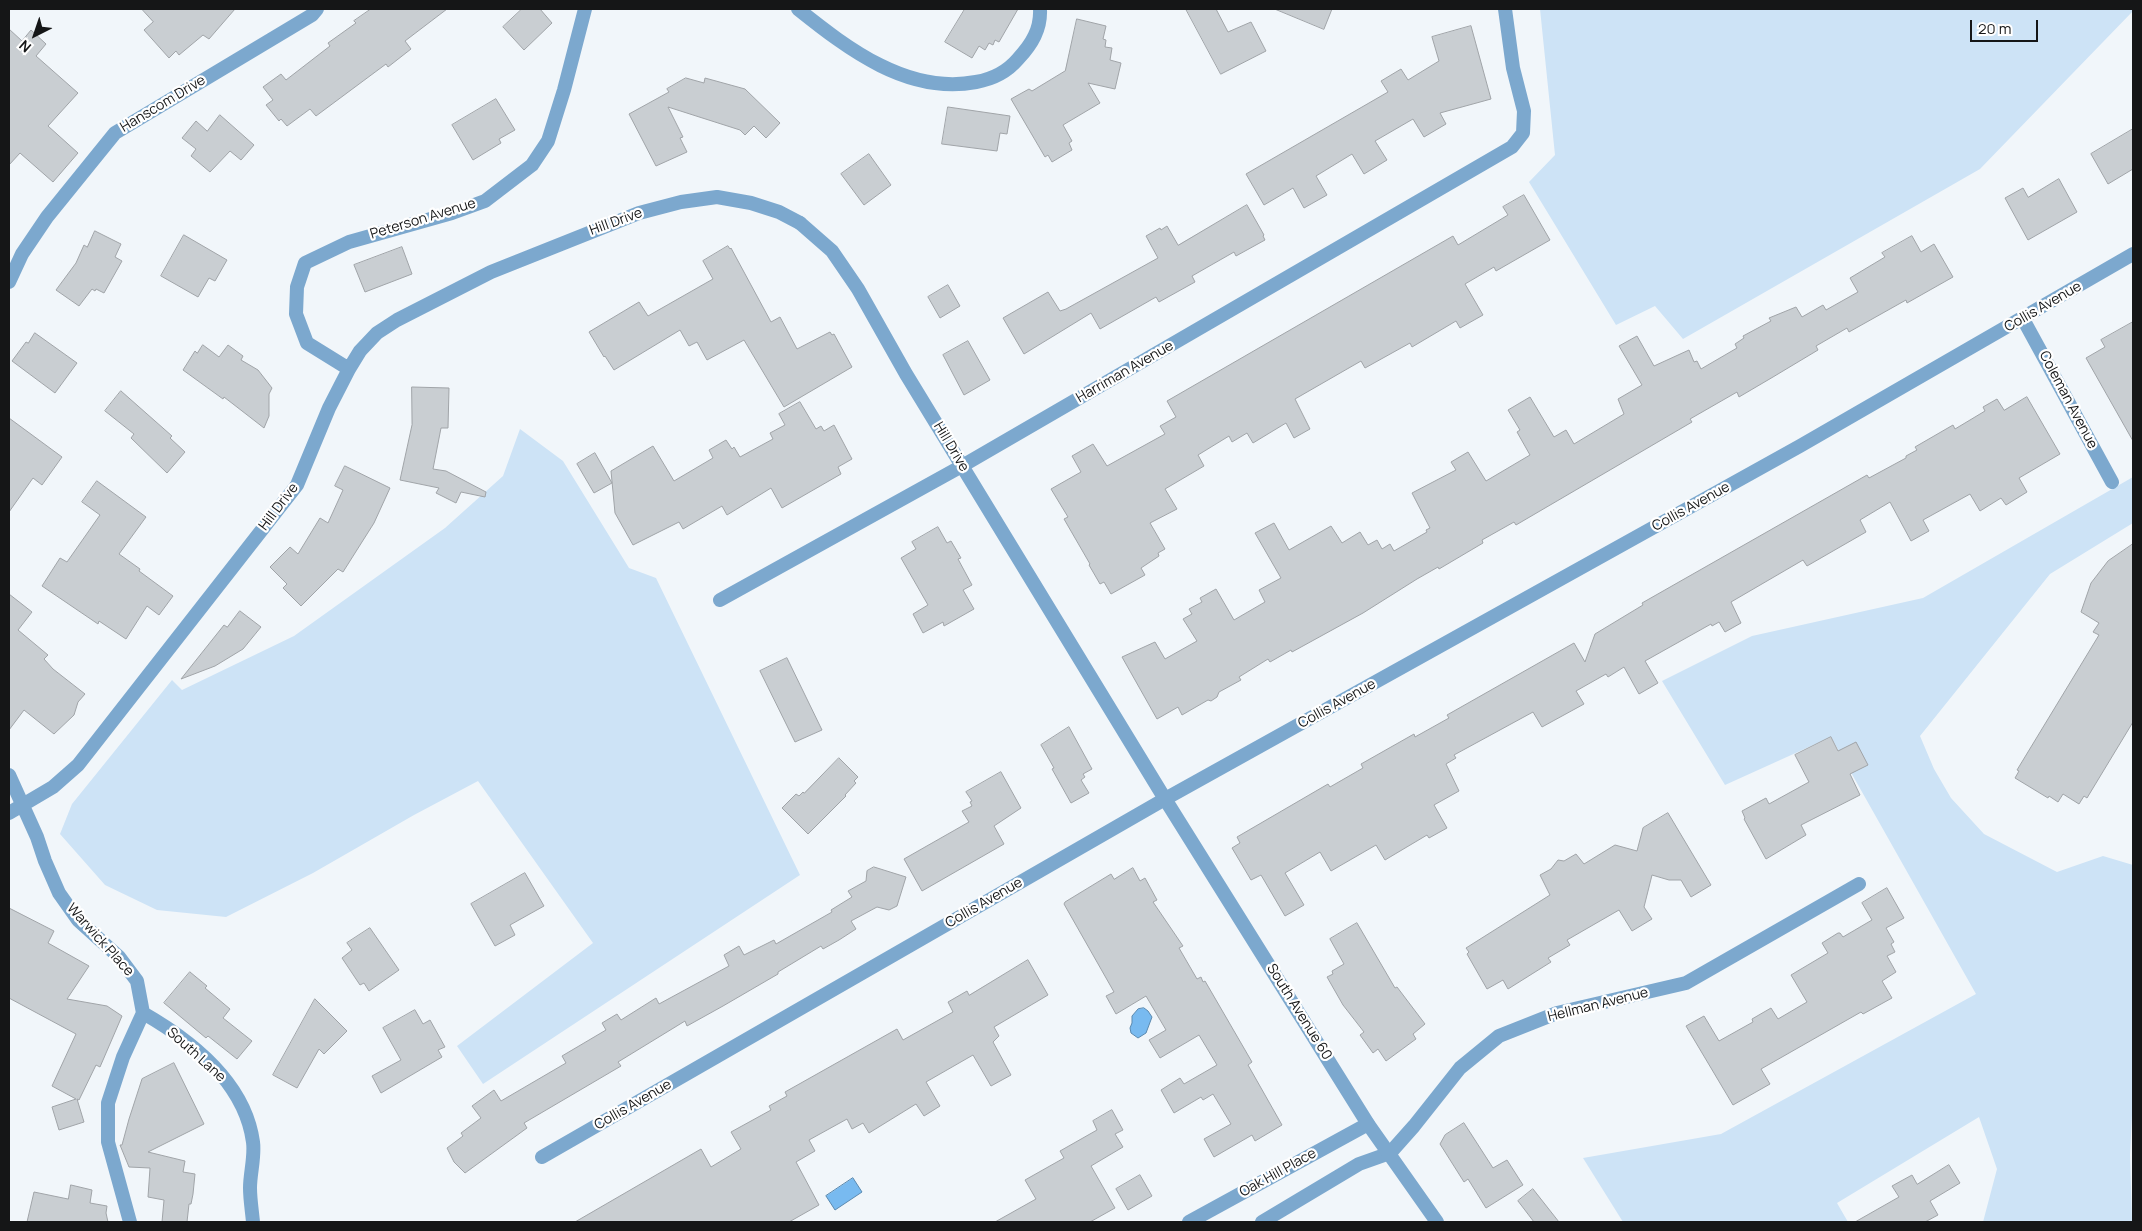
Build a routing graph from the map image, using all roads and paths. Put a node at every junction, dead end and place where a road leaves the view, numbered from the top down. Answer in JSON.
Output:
{"nodes":[{"id":1,"x":317,"y":9,"type":"edge"},
{"id":2,"x":585,"y":9,"type":"edge"},
{"id":3,"x":798,"y":9,"type":"edge"},
{"id":4,"x":1040,"y":9,"type":"edge"},
{"id":5,"x":1505,"y":9,"type":"edge"},
{"id":6,"x":2133,"y":254,"type":"edge"},
{"id":7,"x":9,"y":282,"type":"edge"},
{"id":8,"x":2023,"y":318,"type":"junction"},
{"id":9,"x":349,"y":369,"type":"junction"},
{"id":10,"x":962,"y":466,"type":"junction"},
{"id":11,"x":2112,"y":482,"type":"dead end"},
{"id":12,"x":720,"y":600,"type":"dead end"},
{"id":13,"x":9,"y":775,"type":"edge"},
{"id":14,"x":1165,"y":799,"type":"junction"},
{"id":15,"x":22,"y":806,"type":"junction"},
{"id":16,"x":9,"y":814,"type":"edge"},
{"id":17,"x":1859,"y":884,"type":"dead end"},
{"id":18,"x":143,"y":1014,"type":"junction"},
{"id":19,"x":1368,"y":1124,"type":"junction"},
{"id":20,"x":1390,"y":1153,"type":"junction"},
{"id":21,"x":542,"y":1156,"type":"dead end"},
{"id":22,"x":130,"y":1222,"type":"edge"},
{"id":23,"x":253,"y":1222,"type":"edge"},
{"id":24,"x":1189,"y":1222,"type":"edge"},
{"id":25,"x":1262,"y":1222,"type":"edge"},
{"id":26,"x":1437,"y":1222,"type":"edge"}],
"edges":[{"from":1,"to":7,"type":"street","name":"Hanscom Drive"},
{"from":2,"to":9,"type":"street","name":"Peterson Avenue"},
{"from":3,"to":4,"type":"street"},
{"from":5,"to":10,"type":"street","name":"Harriman Avenue"},
{"from":6,"to":8,"type":"street","name":"Collis Avenue"},
{"from":8,"to":11,"type":"street","name":"Coleman Avenue"},
{"from":8,"to":14,"type":"street","name":"Collis Avenue"},
{"from":9,"to":10,"type":"street","name":"Hill Drive"},
{"from":9,"to":15,"type":"street","name":"Hill Drive"},
{"from":10,"to":12,"type":"street","name":"Harriman Avenue"},
{"from":10,"to":14,"type":"street","name":"Hill Drive"},
{"from":13,"to":15,"type":"street"},
{"from":14,"to":19,"type":"street","name":"South Avenue 60"},
{"from":14,"to":21,"type":"street","name":"Collis Avenue"},
{"from":15,"to":16,"type":"street","name":"Hill Drive"},
{"from":15,"to":18,"type":"street","name":"Warwick Place"},
{"from":17,"to":20,"type":"street","name":"Hellman Avenue"},
{"from":18,"to":22,"type":"street"},
{"from":18,"to":23,"type":"street","name":"South Lane"},
{"from":19,"to":20,"type":"street","name":"South Avenue 60"},
{"from":19,"to":24,"type":"street","name":"Oak Hill Place"},
{"from":20,"to":25,"type":"street"},
{"from":20,"to":26,"type":"street","name":"South Avenue 60"}]}
